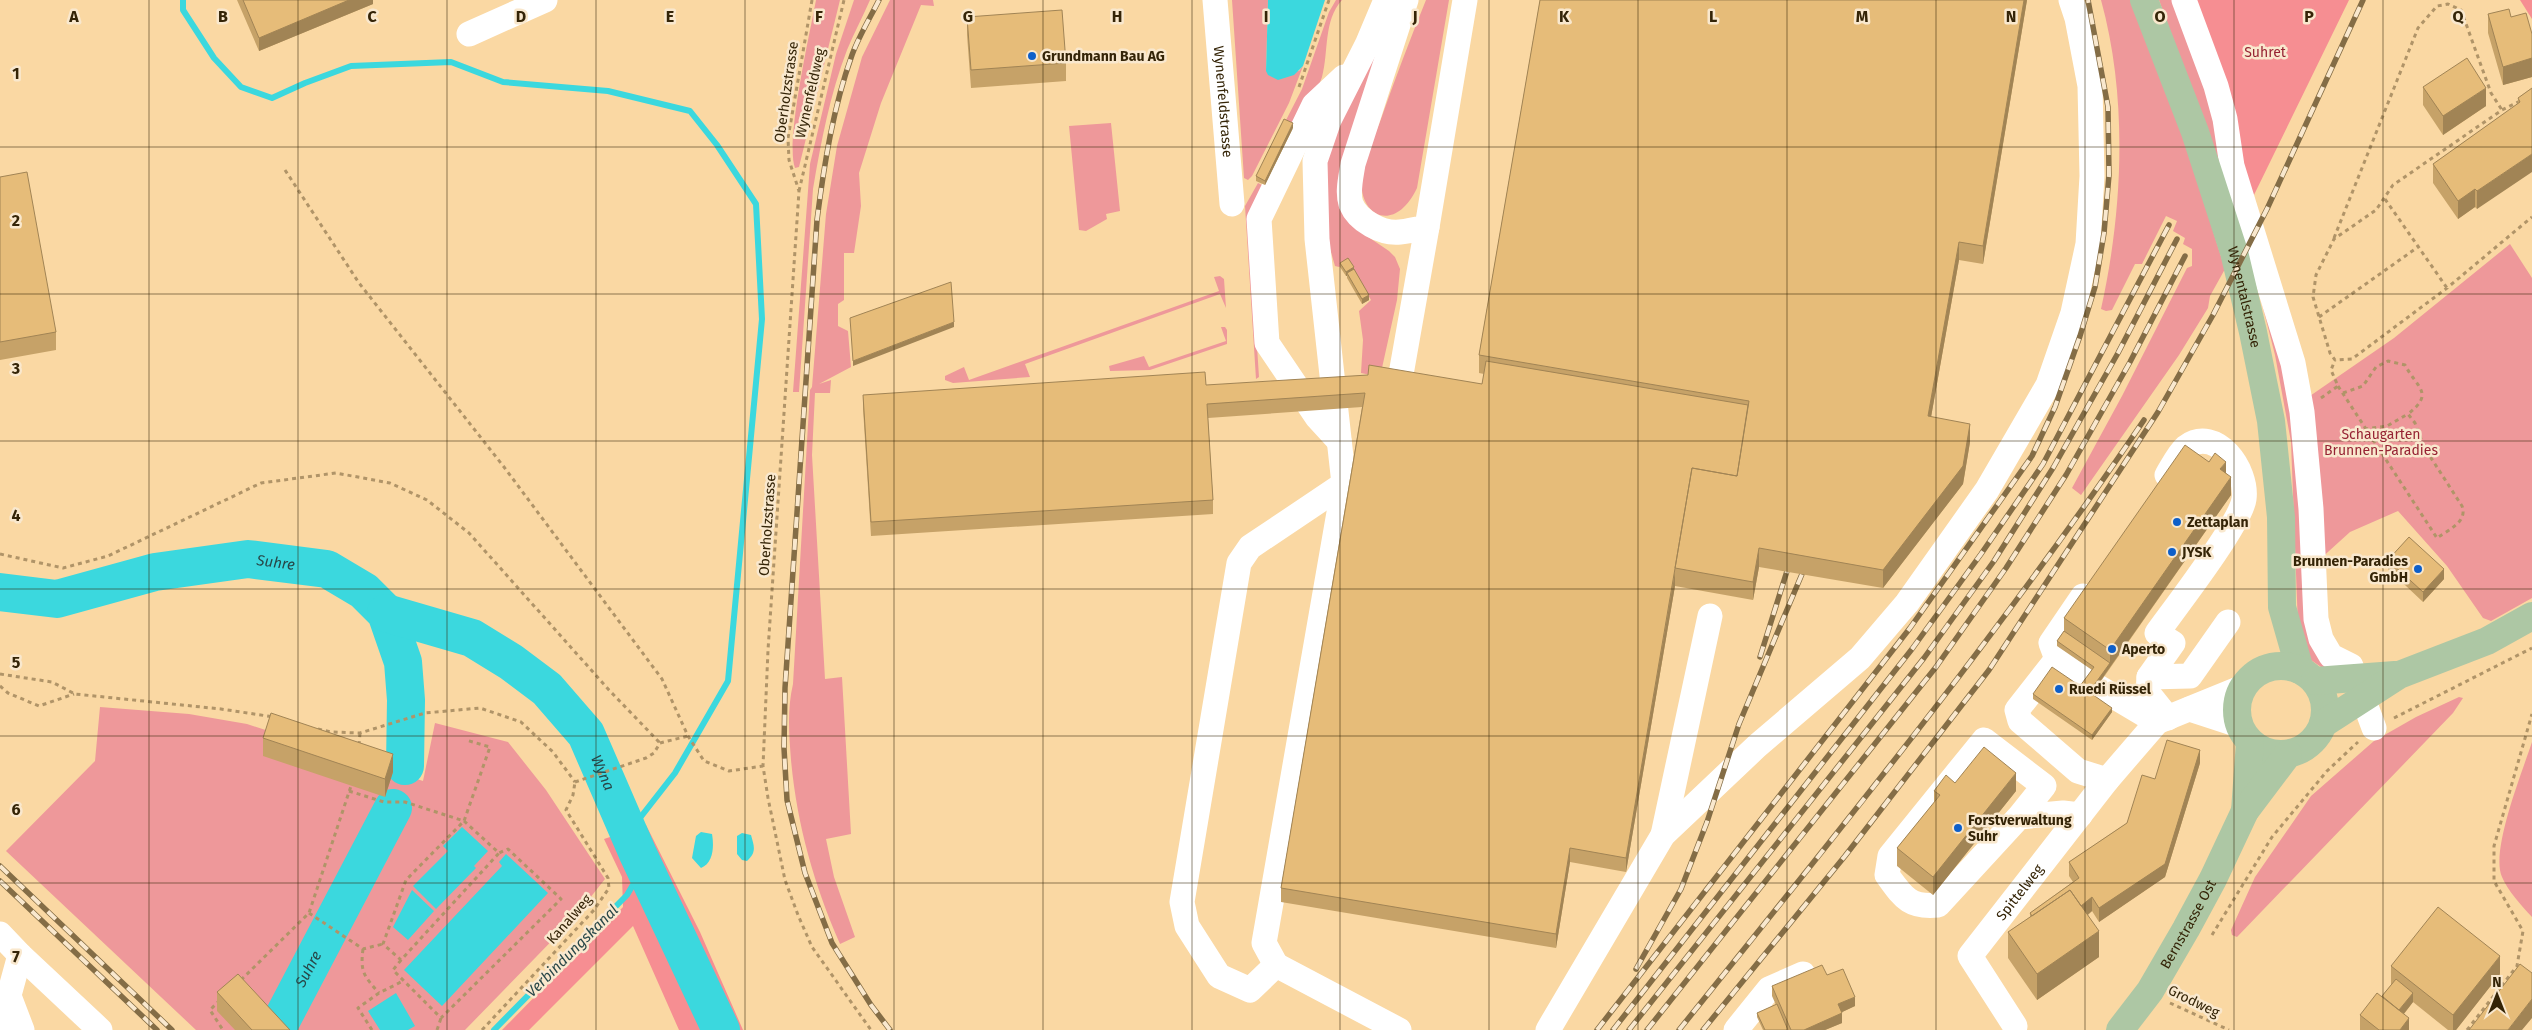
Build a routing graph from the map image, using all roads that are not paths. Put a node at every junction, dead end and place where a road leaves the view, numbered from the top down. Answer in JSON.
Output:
{"nodes":[{"id":1,"x":546,"y":0,"type":"edge"},
{"id":2,"x":1215,"y":0,"type":"edge"},
{"id":3,"x":1465,"y":0,"type":"edge"},
{"id":4,"x":2071,"y":0,"type":"edge"},
{"id":5,"x":2144,"y":0,"type":"edge"},
{"id":6,"x":2184,"y":0,"type":"edge"},
{"id":7,"x":1393,"y":8,"type":"edge"},
{"id":8,"x":469,"y":34,"type":"dead end"},
{"id":9,"x":1358,"y":63,"type":"junction"},
{"id":10,"x":1232,"y":204,"type":"dead end"},
{"id":11,"x":1427,"y":227,"type":"junction"},
{"id":12,"x":1400,"y":380,"type":"edge"},
{"id":13,"x":1339,"y":441,"type":"junction"},
{"id":14,"x":1344,"y":484,"type":"junction"},
{"id":15,"x":2151,"y":497,"type":"edge"},
{"id":16,"x":2095,"y":579,"type":"edge"},
{"id":17,"x":2282,"y":607,"type":"junction"},
{"id":18,"x":1710,"y":616,"type":"dead end"},
{"id":19,"x":2532,"y":616,"type":"edge"},
{"id":20,"x":2228,"y":622,"type":"dead end"},
{"id":21,"x":2057,"y":659,"type":"junction"},
{"id":22,"x":2307,"y":676,"type":"junction"},
{"id":23,"x":2150,"y":678,"type":"junction"},
{"id":24,"x":2252,"y":678,"type":"junction"},
{"id":25,"x":2360,"y":688,"type":"junction"},
{"id":26,"x":2172,"y":716,"type":"junction"},
{"id":27,"x":2323,"y":724,"type":"junction"},
{"id":28,"x":2374,"y":728,"type":"road end"},
{"id":29,"x":2244,"y":734,"type":"junction"},
{"id":30,"x":2288,"y":754,"type":"junction"},
{"id":31,"x":2107,"y":780,"type":"junction"},
{"id":32,"x":2245,"y":811,"type":"junction"},
{"id":33,"x":2080,"y":815,"type":"junction"},
{"id":34,"x":2020,"y":817,"type":"junction"},
{"id":35,"x":1663,"y":835,"type":"junction"},
{"id":36,"x":11,"y":946,"type":"edge"},
{"id":37,"x":1276,"y":965,"type":"junction"},
{"id":38,"x":1817,"y":968,"type":"edge"},
{"id":39,"x":9,"y":996,"type":"junction"},
{"id":40,"x":2015,"y":1026,"type":"dead end"},
{"id":41,"x":0,"y":1028,"type":"edge"},
{"id":42,"x":22,"y":1030,"type":"edge"},
{"id":43,"x":100,"y":1030,"type":"edge"},
{"id":44,"x":1399,"y":1030,"type":"edge"},
{"id":45,"x":1548,"y":1030,"type":"edge"},
{"id":46,"x":1736,"y":1030,"type":"edge"},
{"id":47,"x":2120,"y":1030,"type":"edge"}],
"edges":[{"from":1,"to":8,"type":"lane"},
{"from":2,"to":10,"type":"lane","name":"Wynenfeldstrasse"},
{"from":3,"to":11,"type":"lane"},
{"from":4,"to":35,"type":"lane"},
{"from":5,"to":17,"type":"main road","name":"Wynentalstrasse"},
{"from":6,"to":25,"type":"lane"},
{"from":7,"to":9,"type":"lane"},
{"from":7,"to":11,"type":"lane"},
{"from":9,"to":13,"type":"lane"},
{"from":9,"to":13,"type":"lane"},
{"from":11,"to":12,"type":"lane"},
{"from":13,"to":14,"type":"lane"},
{"from":14,"to":37,"type":"lane"},
{"from":14,"to":37,"type":"lane"},
{"from":15,"to":23,"type":"lane"},
{"from":16,"to":21,"type":"lane"},
{"from":17,"to":22,"type":"main road","name":"Wynentalstrasse"},
{"from":17,"to":24,"type":"main road","name":"Wynentalstrasse"},
{"from":18,"to":35,"type":"lane"},
{"from":19,"to":25,"type":"main road"},
{"from":20,"to":23,"type":"lane"},
{"from":21,"to":26,"type":"lane"},
{"from":21,"to":31,"type":"lane"},
{"from":22,"to":24,"type":"main road"},
{"from":22,"to":25,"type":"main road"},
{"from":22,"to":27,"type":"main road"},
{"from":23,"to":26,"type":"lane"},
{"from":24,"to":26,"type":"lane","name":"Spittelweg"},
{"from":24,"to":29,"type":"main road"},
{"from":25,"to":27,"type":"main road"},
{"from":25,"to":28,"type":"lane"},
{"from":26,"to":29,"type":"lane"},
{"from":26,"to":31,"type":"lane","name":"Spittelweg"},
{"from":27,"to":30,"type":"main road"},
{"from":29,"to":30,"type":"main road"},
{"from":29,"to":32,"type":"main road","name":"Bernstrasse Ost"},
{"from":30,"to":32,"type":"main road","name":"Bernstrasse Ost"},
{"from":31,"to":33,"type":"lane","name":"Spittelweg"},
{"from":32,"to":47,"type":"main road","name":"Bernstrasse Ost"},
{"from":33,"to":34,"type":"lane"},
{"from":33,"to":40,"type":"lane","name":"Spittelweg"},
{"from":34,"to":34,"type":"lane"},
{"from":35,"to":45,"type":"lane"},
{"from":36,"to":39,"type":"lane"},
{"from":36,"to":43,"type":"lane"},
{"from":37,"to":44,"type":"lane"},
{"from":38,"to":46,"type":"lane"},
{"from":39,"to":41,"type":"lane"},
{"from":39,"to":42,"type":"lane"}]}
